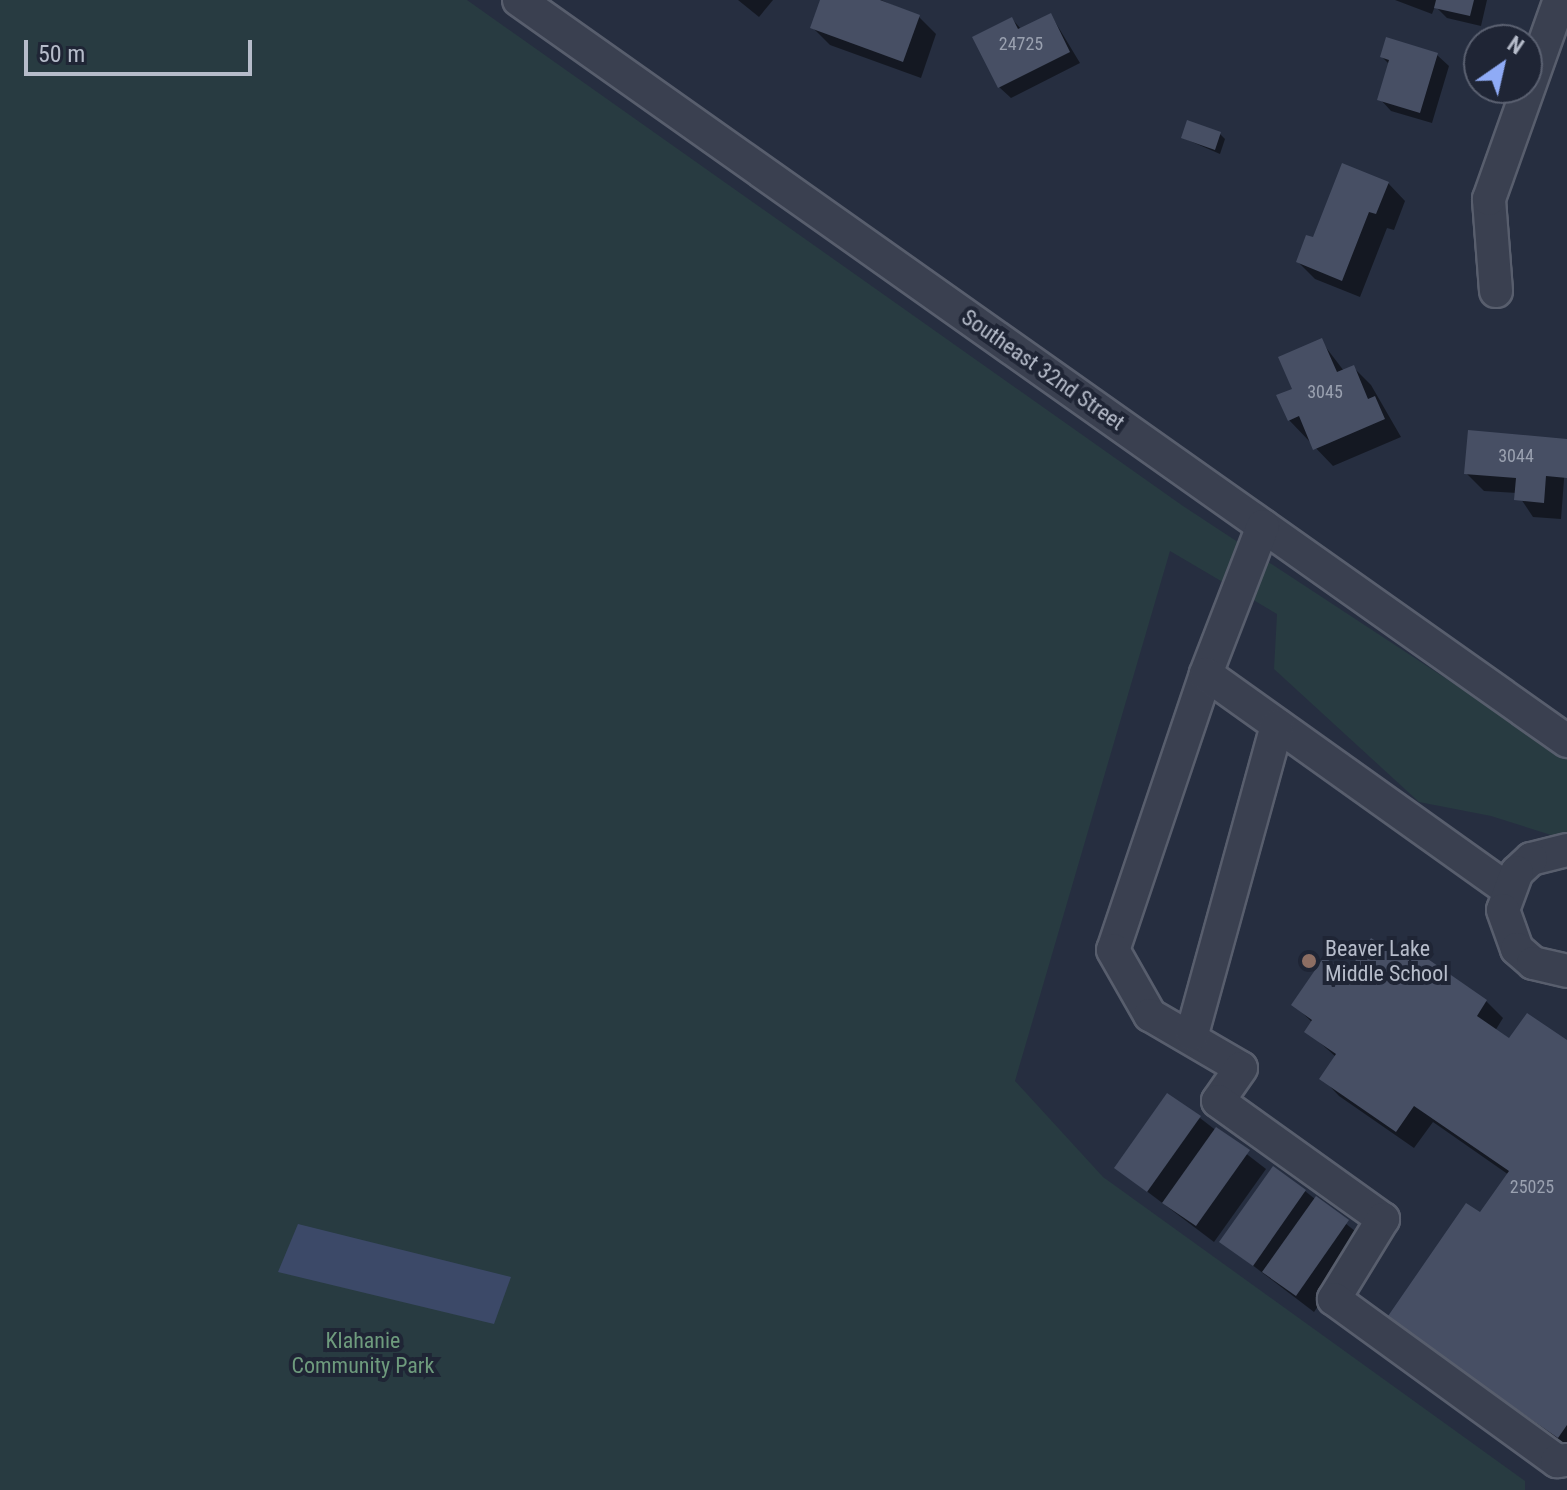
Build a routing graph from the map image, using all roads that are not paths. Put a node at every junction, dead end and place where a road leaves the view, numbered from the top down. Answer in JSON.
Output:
{"nodes":[{"id":1,"x":519,"y":0,"type":"edge"},
{"id":2,"x":1560,"y":0,"type":"edge"},
{"id":3,"x":1496,"y":291,"type":"dead end"},
{"id":4,"x":1263,"y":526,"type":"junction"},
{"id":5,"x":1206,"y":674,"type":"junction"},
{"id":6,"x":1277,"y":726,"type":"junction"},
{"id":7,"x":1567,"y":741,"type":"edge"},
{"id":8,"x":1567,"y":850,"type":"edge"},
{"id":9,"x":1507,"y":889,"type":"junction"},
{"id":10,"x":1567,"y":971,"type":"edge"},
{"id":11,"x":1192,"y":1034,"type":"junction"},
{"id":12,"x":1567,"y":1460,"type":"edge"}],
"edges":[{"from":1,"to":4,"type":"street","name":"Southeast 32nd Street"},
{"from":2,"to":3,"type":"street"},
{"from":4,"to":5,"type":"street"},
{"from":4,"to":7,"type":"street","name":"Southeast 32nd Street"},
{"from":5,"to":6,"type":"street"},
{"from":5,"to":11,"type":"street"},
{"from":6,"to":9,"type":"street"},
{"from":6,"to":11,"type":"street"},
{"from":8,"to":9,"type":"street"},
{"from":9,"to":10,"type":"street"},
{"from":11,"to":12,"type":"street"}]}
